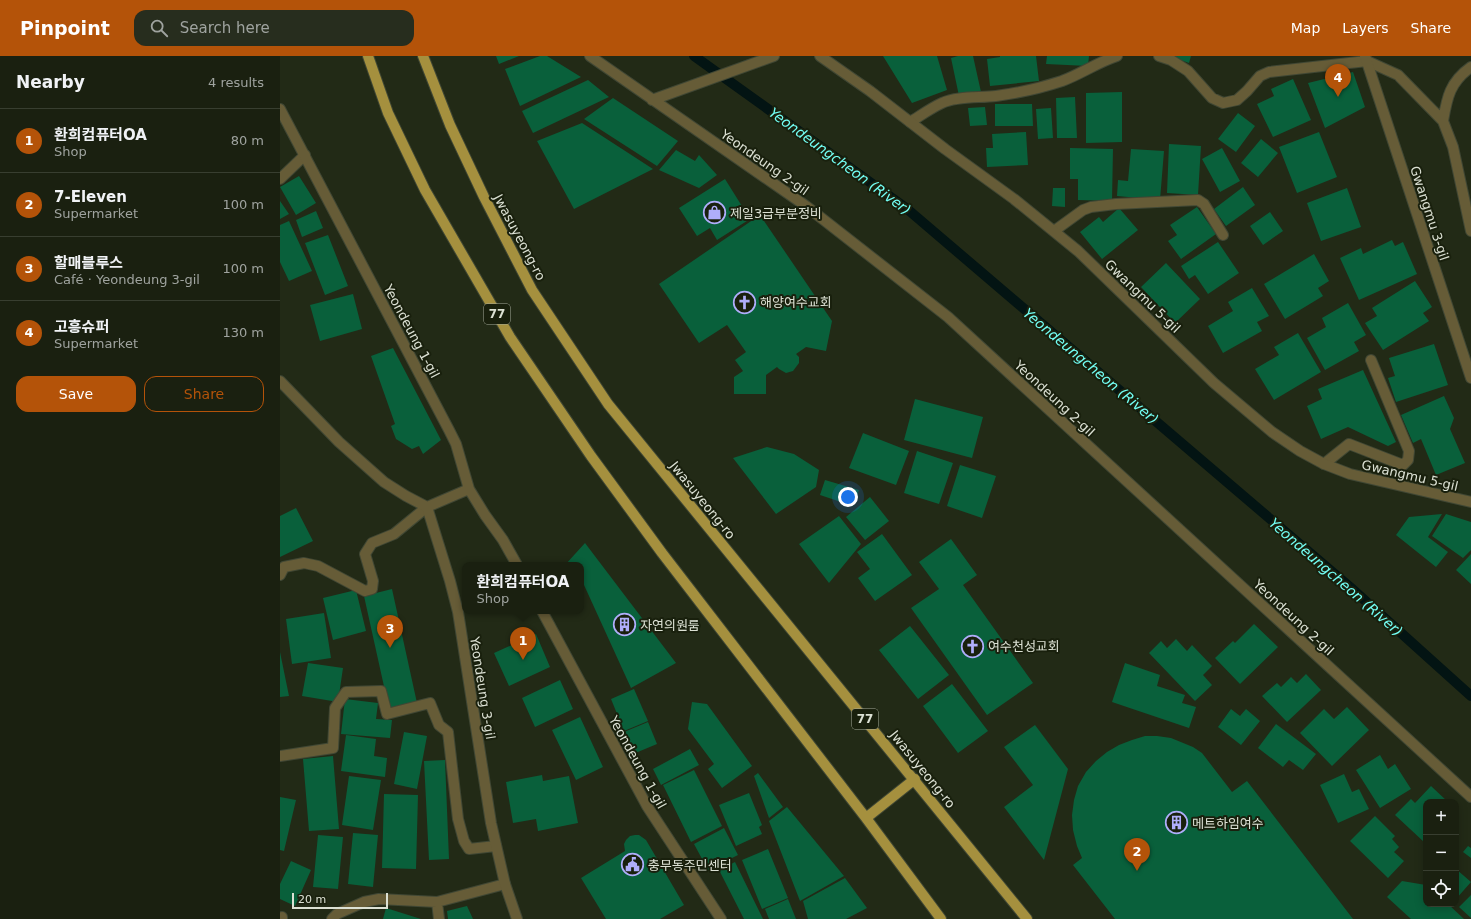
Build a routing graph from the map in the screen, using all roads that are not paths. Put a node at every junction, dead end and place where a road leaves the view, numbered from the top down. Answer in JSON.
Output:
{"nodes":[{"id":1,"x":368,"y":56,"type":"edge"},
{"id":2,"x":423,"y":56,"type":"edge"},
{"id":3,"x":590,"y":56,"type":"edge"},
{"id":4,"x":774,"y":56,"type":"edge"},
{"id":5,"x":820,"y":56,"type":"edge"},
{"id":6,"x":1117,"y":56,"type":"edge"},
{"id":7,"x":1158,"y":56,"type":"edge"},
{"id":8,"x":1368,"y":58,"type":"edge"},
{"id":9,"x":1471,"y":67,"type":"edge"},
{"id":10,"x":652,"y":100,"type":"junction"},
{"id":11,"x":280,"y":109,"type":"edge"},
{"id":12,"x":1443,"y":121,"type":"junction"},
{"id":13,"x":910,"y":122,"type":"junction"},
{"id":14,"x":304,"y":155,"type":"junction"},
{"id":15,"x":280,"y":179,"type":"edge"},
{"id":16,"x":1054,"y":231,"type":"junction"},
{"id":17,"x":1471,"y":231,"type":"edge"},
{"id":18,"x":1223,"y":235,"type":"dead end"},
{"id":19,"x":1371,"y":360,"type":"dead end"},
{"id":20,"x":1471,"y":378,"type":"edge"},
{"id":21,"x":280,"y":381,"type":"edge"},
{"id":22,"x":1324,"y":464,"type":"junction"},
{"id":23,"x":468,"y":489,"type":"junction"},
{"id":24,"x":1471,"y":502,"type":"edge"},
{"id":25,"x":427,"y":507,"type":"junction"},
{"id":26,"x":515,"y":562,"type":"edge"},
{"id":27,"x":280,"y":575,"type":"edge"},
{"id":28,"x":544,"y":614,"type":"edge"},
{"id":29,"x":280,"y":756,"type":"edge"},
{"id":30,"x":914,"y":779,"type":"junction"},
{"id":31,"x":1471,"y":797,"type":"edge"},
{"id":32,"x":866,"y":818,"type":"junction"},
{"id":33,"x":496,"y":846,"type":"junction"},
{"id":34,"x":505,"y":884,"type":"junction"},
{"id":35,"x":437,"y":902,"type":"junction"},
{"id":36,"x":332,"y":919,"type":"edge"},
{"id":37,"x":439,"y":919,"type":"edge"},
{"id":38,"x":517,"y":919,"type":"edge"},
{"id":39,"x":721,"y":919,"type":"edge"},
{"id":40,"x":940,"y":919,"type":"edge"},
{"id":41,"x":1027,"y":919,"type":"edge"}],
"edges":[{"from":1,"to":32,"type":"main road","number":"77"},
{"from":2,"to":30,"type":"main road","name":"Jwasuyeong-ro","number":"77"},
{"from":3,"to":10,"type":"street","name":"Yeondeung 2-gil"},
{"from":4,"to":10,"type":"street"},
{"from":5,"to":13,"type":"street","name":"Gwangmu 5-gil"},
{"from":6,"to":13,"type":"street"},
{"from":7,"to":8,"type":"street"},
{"from":8,"to":12,"type":"street"},
{"from":8,"to":20,"type":"street","name":"Gwangmu 3-gil"},
{"from":9,"to":12,"type":"street"},
{"from":10,"to":31,"type":"street","name":"Yeondeung 2-gil"},
{"from":11,"to":14,"type":"street","name":"Yeondeung 1-gil"},
{"from":12,"to":17,"type":"street"},
{"from":13,"to":16,"type":"street","name":"Gwangmu 5-gil"},
{"from":14,"to":15,"type":"street"},
{"from":14,"to":23,"type":"street","name":"Yeondeung 1-gil"},
{"from":16,"to":18,"type":"street"},
{"from":16,"to":22,"type":"street","name":"Gwangmu 5-gil"},
{"from":19,"to":22,"type":"street"},
{"from":21,"to":25,"type":"street"},
{"from":22,"to":24,"type":"street","name":"Gwangmu 5-gil"},
{"from":23,"to":25,"type":"street"},
{"from":23,"to":26,"type":"street","name":"Yeondeung 1-gil"},
{"from":25,"to":27,"type":"street"},
{"from":25,"to":33,"type":"street","name":"Yeondeung 3-gil"},
{"from":28,"to":39,"type":"street","name":"Yeondeung 1-gil"},
{"from":29,"to":33,"type":"street"},
{"from":30,"to":32,"type":"main road"},
{"from":30,"to":41,"type":"main road","name":"Jwasuyeong-ro","number":"77"},
{"from":32,"to":40,"type":"main road","number":"77"},
{"from":33,"to":34,"type":"street","name":"Yeondeung 3-gil"},
{"from":34,"to":35,"type":"street"},
{"from":34,"to":38,"type":"street","name":"Yeondeung 3-gil"},
{"from":35,"to":36,"type":"street"},
{"from":35,"to":37,"type":"street"}]}
